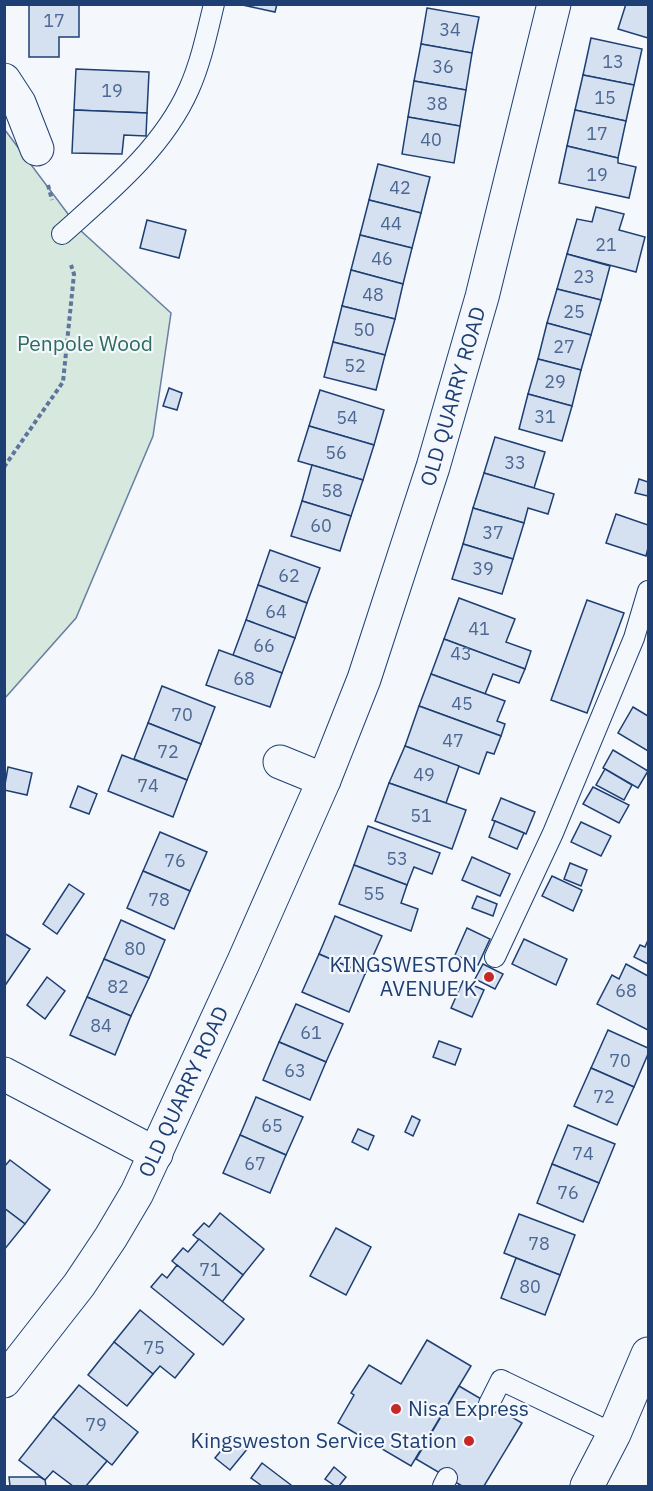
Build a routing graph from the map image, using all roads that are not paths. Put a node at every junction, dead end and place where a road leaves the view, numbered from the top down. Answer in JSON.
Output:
{"nodes":[{"id":1,"x":214,"y":4,"type":"edge"},
{"id":2,"x":554,"y":4,"type":"edge"},
{"id":3,"x":4,"y":80,"type":"edge"},
{"id":4,"x":37,"y":149,"type":"road end"},
{"id":5,"x":62,"y":234,"type":"road end"},
{"id":6,"x":648,"y":591,"type":"edge"},
{"id":7,"x":641,"y":643,"type":"edge"},
{"id":8,"x":280,"y":762,"type":"dead end"},
{"id":9,"x":324,"y":780,"type":"junction"},
{"id":10,"x":495,"y":957,"type":"dead end"},
{"id":11,"x":4,"y":1074,"type":"edge"},
{"id":12,"x":156,"y":1154,"type":"junction"},
{"id":13,"x":648,"y":1354,"type":"edge"},
{"id":14,"x":4,"y":1381,"type":"edge"},
{"id":15,"x":489,"y":1404,"type":"dead end"},
{"id":16,"x":614,"y":1434,"type":"junction"},
{"id":17,"x":587,"y":1486,"type":"edge"}],
"edges":[{"from":1,"to":5,"type":"lane"},
{"from":2,"to":9,"type":"street","name":"OLD QUARRY ROAD"},
{"from":3,"to":4,"type":"street"},
{"from":6,"to":7,"type":"lane"},
{"from":7,"to":10,"type":"lane"},
{"from":8,"to":9,"type":"street"},
{"from":9,"to":12,"type":"street","name":"OLD QUARRY ROAD"},
{"from":11,"to":12,"type":"street"},
{"from":12,"to":14,"type":"street","name":"OLD QUARRY ROAD"},
{"from":13,"to":16,"type":"street"},
{"from":15,"to":16,"type":"lane"},
{"from":16,"to":17,"type":"street"}]}
